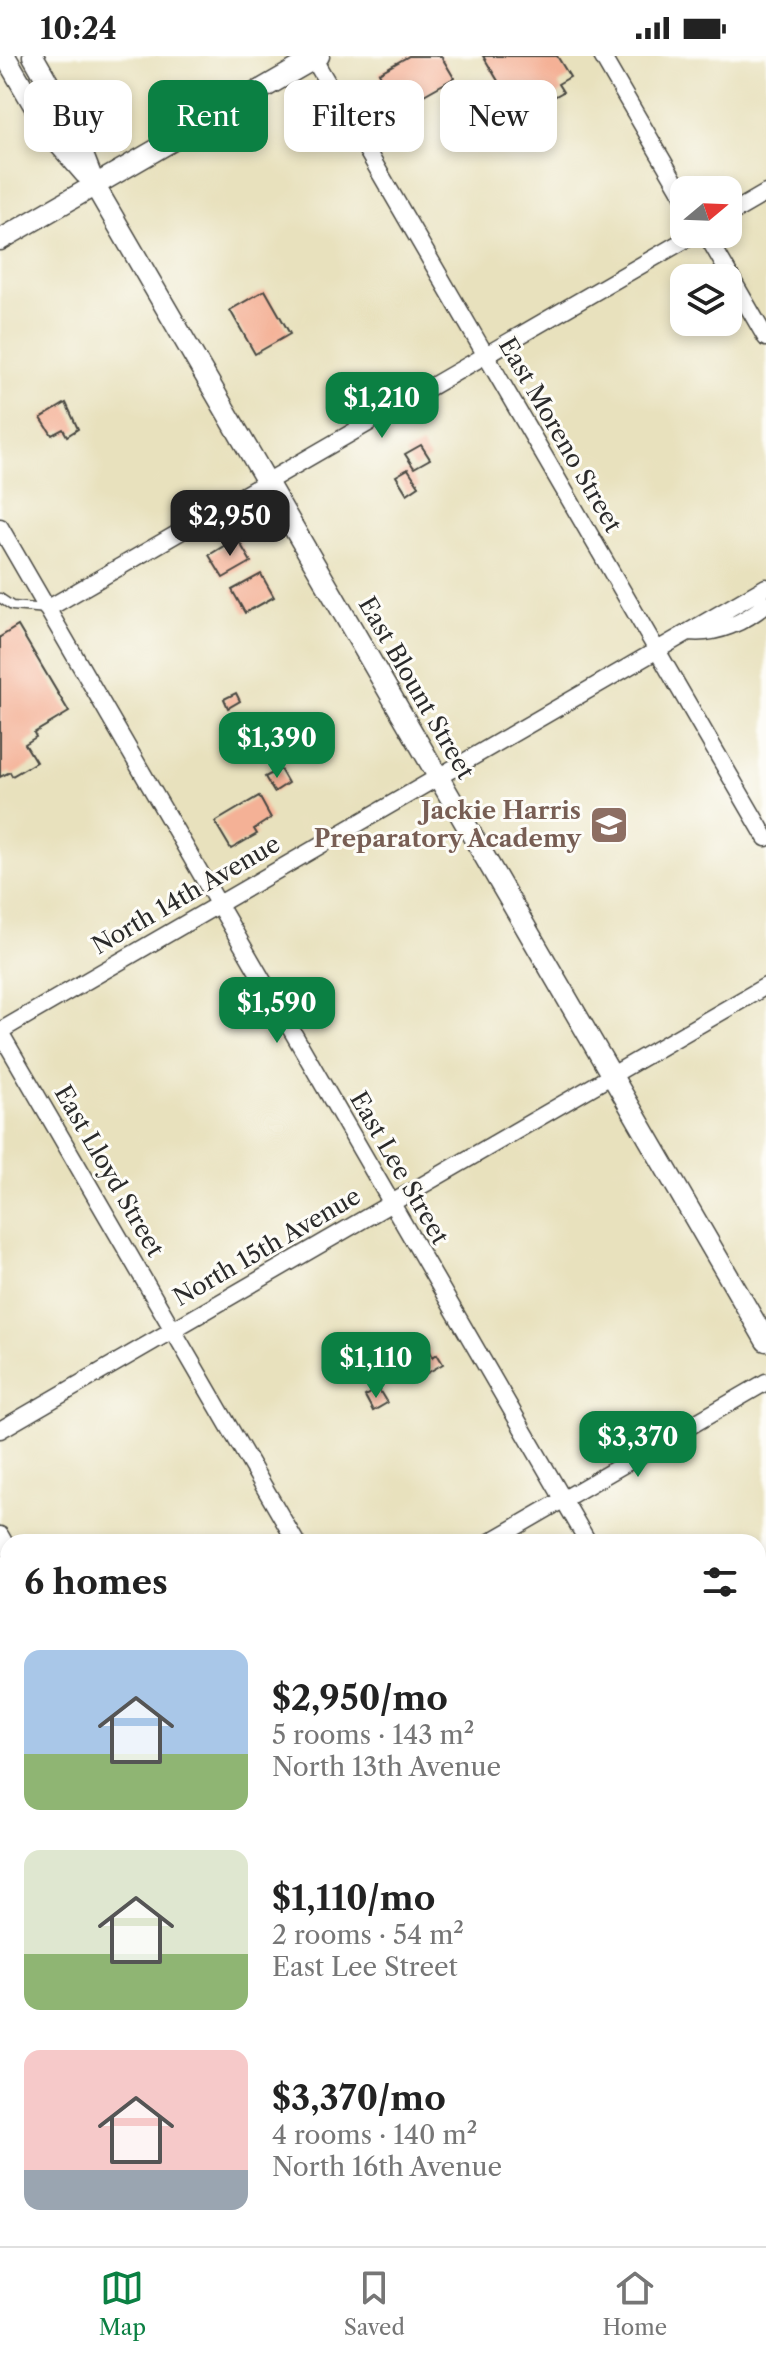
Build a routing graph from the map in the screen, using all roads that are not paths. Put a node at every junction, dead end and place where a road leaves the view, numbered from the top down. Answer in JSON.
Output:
{"nodes":[{"id":1,"x":5,"y":56,"type":"edge"},
{"id":2,"x":33,"y":56,"type":"edge"},
{"id":3,"x":602,"y":56,"type":"edge"},
{"id":4,"x":315,"y":57,"type":"edge"},
{"id":5,"x":672,"y":176,"type":"edge"},
{"id":6,"x":95,"y":186,"type":"junction"},
{"id":7,"x":766,"y":193,"type":"edge"},
{"id":8,"x":742,"y":207,"type":"edge"},
{"id":9,"x":0,"y":240,"type":"edge"},
{"id":10,"x":671,"y":248,"type":"edge"},
{"id":11,"x":714,"y":248,"type":"edge"},
{"id":12,"x":766,"y":338,"type":"edge"},
{"id":13,"x":486,"y":356,"type":"junction"},
{"id":14,"x":267,"y":483,"type":"junction"},
{"id":15,"x":0,"y":527,"type":"edge"},
{"id":16,"x":766,"y":587,"type":"edge"},
{"id":17,"x":0,"y":598,"type":"edge"},
{"id":18,"x":766,"y":604,"type":"edge"},
{"id":19,"x":47,"y":609,"type":"junction"},
{"id":20,"x":687,"y":632,"type":"junction"},
{"id":21,"x":657,"y":650,"type":"junction"},
{"id":22,"x":438,"y":777,"type":"junction"},
{"id":23,"x":766,"y":838,"type":"edge"},
{"id":24,"x":218,"y":904,"type":"junction"},
{"id":25,"x":766,"y":986,"type":"edge"},
{"id":26,"x":0,"y":1031,"type":"edge"},
{"id":27,"x":612,"y":1075,"type":"junction"},
{"id":28,"x":392,"y":1203,"type":"junction"},
{"id":29,"x":173,"y":1330,"type":"junction"},
{"id":30,"x":766,"y":1341,"type":"edge"},
{"id":31,"x":766,"y":1382,"type":"edge"},
{"id":32,"x":0,"y":1430,"type":"edge"},
{"id":33,"x":564,"y":1499,"type":"junction"},
{"id":34,"x":291,"y":1534,"type":"edge"},
{"id":35,"x":504,"y":1534,"type":"edge"},
{"id":36,"x":584,"y":1534,"type":"edge"}],
"edges":[{"from":1,"to":6,"type":"street","name":"East Blount Street"},
{"from":2,"to":6,"type":"street","name":"East Blount Street"},
{"from":3,"to":5,"type":"street"},
{"from":4,"to":6,"type":"street"},
{"from":4,"to":13,"type":"street","name":"East Moreno Street"},
{"from":6,"to":9,"type":"street"},
{"from":6,"to":14,"type":"street","name":"East Blount Street"},
{"from":7,"to":8,"type":"street"},
{"from":10,"to":13,"type":"street"},
{"from":11,"to":12,"type":"street"},
{"from":13,"to":14,"type":"street"},
{"from":13,"to":21,"type":"street","name":"East Moreno Street"},
{"from":14,"to":19,"type":"street"},
{"from":14,"to":22,"type":"street","name":"East Blount Street"},
{"from":15,"to":19,"type":"street","name":"East Lee Street"},
{"from":16,"to":20,"type":"street","name":"North 14th Avenue"},
{"from":17,"to":19,"type":"lane"},
{"from":18,"to":20,"type":"street","name":"North 14th Avenue"},
{"from":19,"to":24,"type":"street","name":"East Lee Street"},
{"from":20,"to":21,"type":"street","name":"North 14th Avenue"},
{"from":21,"to":22,"type":"street","name":"North 14th Avenue"},
{"from":21,"to":23,"type":"street","name":"East Moreno Street"},
{"from":22,"to":24,"type":"street","name":"North 14th Avenue"},
{"from":22,"to":27,"type":"street","name":"East Blount Street"},
{"from":24,"to":26,"type":"street","name":"North 14th Avenue"},
{"from":24,"to":28,"type":"street","name":"East Lee Street"},
{"from":25,"to":27,"type":"street","name":"North 15th Avenue"},
{"from":26,"to":29,"type":"street","name":"East Lloyd Street"},
{"from":27,"to":28,"type":"street","name":"North 15th Avenue"},
{"from":27,"to":30,"type":"street","name":"East Blount Street"},
{"from":28,"to":29,"type":"street","name":"North 15th Avenue"},
{"from":28,"to":33,"type":"street","name":"East Lee Street"},
{"from":29,"to":32,"type":"street","name":"North 15th Avenue"},
{"from":29,"to":34,"type":"street","name":"East Lloyd Street"},
{"from":31,"to":33,"type":"street"},
{"from":33,"to":35,"type":"street"},
{"from":33,"to":36,"type":"street","name":"East Lee Street"}]}
